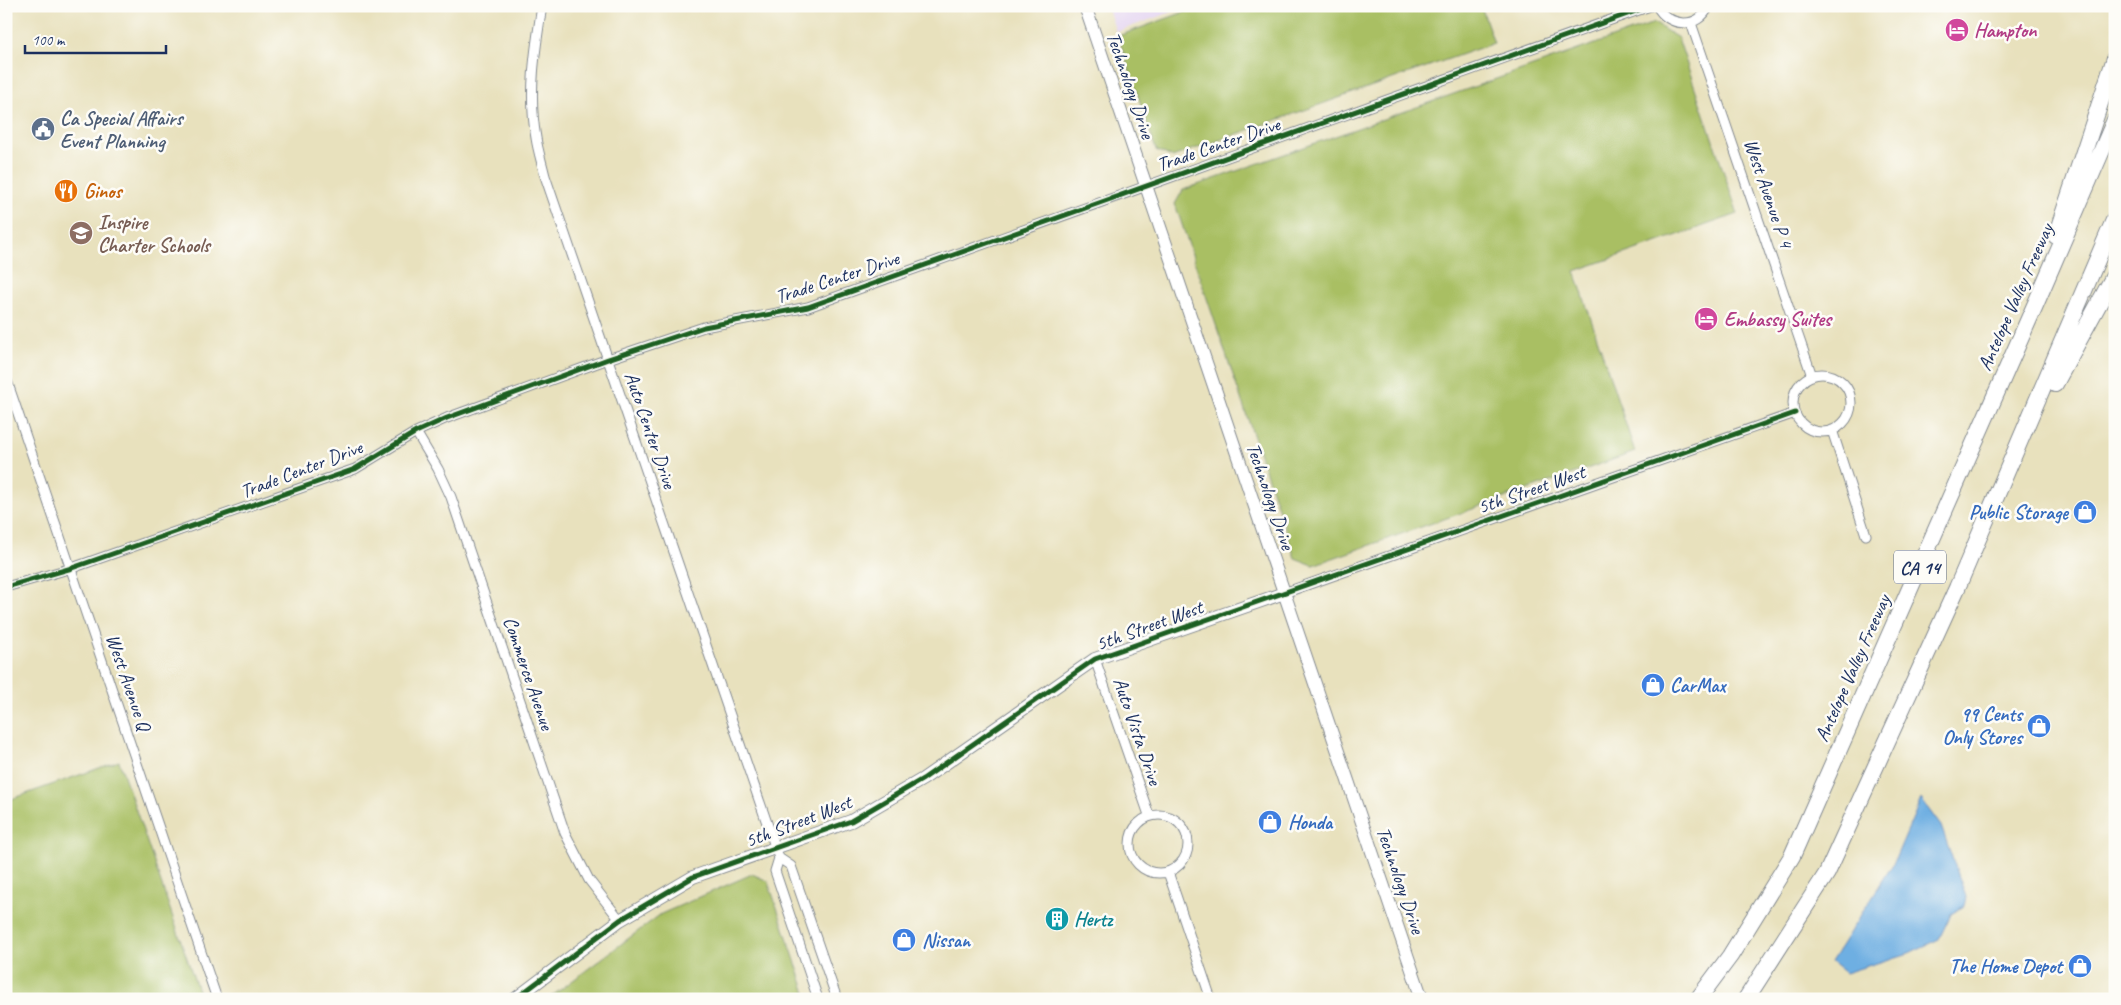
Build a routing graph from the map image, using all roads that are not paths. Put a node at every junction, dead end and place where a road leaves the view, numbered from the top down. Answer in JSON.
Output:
{"nodes":[{"id":1,"x":542,"y":6,"type":"edge"},
{"id":2,"x":1085,"y":6,"type":"edge"},
{"id":3,"x":1650,"y":6,"type":"edge"},
{"id":4,"x":1657,"y":6,"type":"edge"},
{"id":5,"x":1709,"y":6,"type":"edge"},
{"id":6,"x":1691,"y":22,"type":"junction"},
{"id":7,"x":2115,"y":58,"type":"edge"},
{"id":8,"x":2115,"y":120,"type":"edge"},
{"id":9,"x":1145,"y":185,"type":"junction"},
{"id":10,"x":2115,"y":218,"type":"edge"},
{"id":11,"x":2115,"y":274,"type":"edge"},
{"id":12,"x":2036,"y":304,"type":"junction"},
{"id":13,"x":608,"y":358,"type":"junction"},
{"id":14,"x":1812,"y":376,"type":"junction"},
{"id":15,"x":6,"y":378,"type":"edge"},
{"id":16,"x":1795,"y":413,"type":"junction"},
{"id":17,"x":2027,"y":426,"type":"junction"},
{"id":18,"x":1832,"y":430,"type":"junction"},
{"id":19,"x":416,"y":432,"type":"junction"},
{"id":20,"x":1866,"y":535,"type":"dead end"},
{"id":21,"x":72,"y":568,"type":"junction"},
{"id":22,"x":6,"y":587,"type":"edge"},
{"id":23,"x":1284,"y":593,"type":"junction"},
{"id":24,"x":1095,"y":659,"type":"junction"},
{"id":25,"x":1149,"y":815,"type":"junction"},
{"id":26,"x":776,"y":852,"type":"junction"},
{"id":27,"x":1168,"y":872,"type":"junction"},
{"id":28,"x":620,"y":920,"type":"junction"},
{"id":29,"x":216,"y":999,"type":"edge"},
{"id":30,"x":515,"y":999,"type":"edge"},
{"id":31,"x":818,"y":999,"type":"edge"},
{"id":32,"x":837,"y":999,"type":"edge"},
{"id":33,"x":1211,"y":999,"type":"edge"},
{"id":34,"x":1422,"y":999,"type":"edge"},
{"id":35,"x":1698,"y":999,"type":"edge"},
{"id":36,"x":1746,"y":999,"type":"edge"}],
"edges":[{"from":1,"to":13,"type":"street","name":"Auto Center Drive"},
{"from":2,"to":9,"type":"main road","name":"Technology Drive"},
{"from":3,"to":9,"type":"street","name":"Trade Center Drive"},
{"from":4,"to":6,"type":"street"},
{"from":5,"to":6,"type":"street"},
{"from":6,"to":14,"type":"street","name":"West Avenue P 4"},
{"from":7,"to":12,"type":"highway"},
{"from":8,"to":12,"type":"highway","name":"Antelope Valley Freeway","number":"CA 14"},
{"from":9,"to":13,"type":"street","name":"Trade Center Drive"},
{"from":9,"to":23,"type":"main road","name":"Technology Drive"},
{"from":10,"to":17,"type":"highway","number":"CA 14"},
{"from":11,"to":17,"type":"highway"},
{"from":12,"to":35,"type":"highway","name":"Antelope Valley Freeway","number":"CA 14"},
{"from":13,"to":19,"type":"street","name":"Trade Center Drive"},
{"from":13,"to":26,"type":"street","name":"Auto Center Drive"},
{"from":14,"to":16,"type":"street"},
{"from":14,"to":18,"type":"street"},
{"from":15,"to":21,"type":"street","name":"West Avenue Q"},
{"from":16,"to":18,"type":"street"},
{"from":16,"to":23,"type":"street","name":"5th Street West"},
{"from":17,"to":36,"type":"highway","number":"CA 14"},
{"from":18,"to":20,"type":"street"},
{"from":19,"to":21,"type":"street","name":"Trade Center Drive"},
{"from":19,"to":28,"type":"street","name":"Commerce Avenue"},
{"from":21,"to":22,"type":"street","name":"Trade Center Drive"},
{"from":21,"to":29,"type":"street","name":"West Avenue Q"},
{"from":23,"to":24,"type":"main road","name":"5th Street West"},
{"from":23,"to":34,"type":"main road","name":"Technology Drive"},
{"from":24,"to":25,"type":"street","name":"Auto Vista Drive"},
{"from":24,"to":26,"type":"main road","name":"5th Street West"},
{"from":25,"to":27,"type":"street","name":"Auto Vista Drive"},
{"from":25,"to":27,"type":"street","name":"Auto Vista Drive"},
{"from":26,"to":28,"type":"main road","name":"5th Street West"},
{"from":26,"to":31,"type":"street","name":"Auto Center Drive"},
{"from":26,"to":32,"type":"street","name":"Auto Center Drive"},
{"from":27,"to":33,"type":"street"},
{"from":28,"to":30,"type":"main road","name":"5th Street West"}]}
